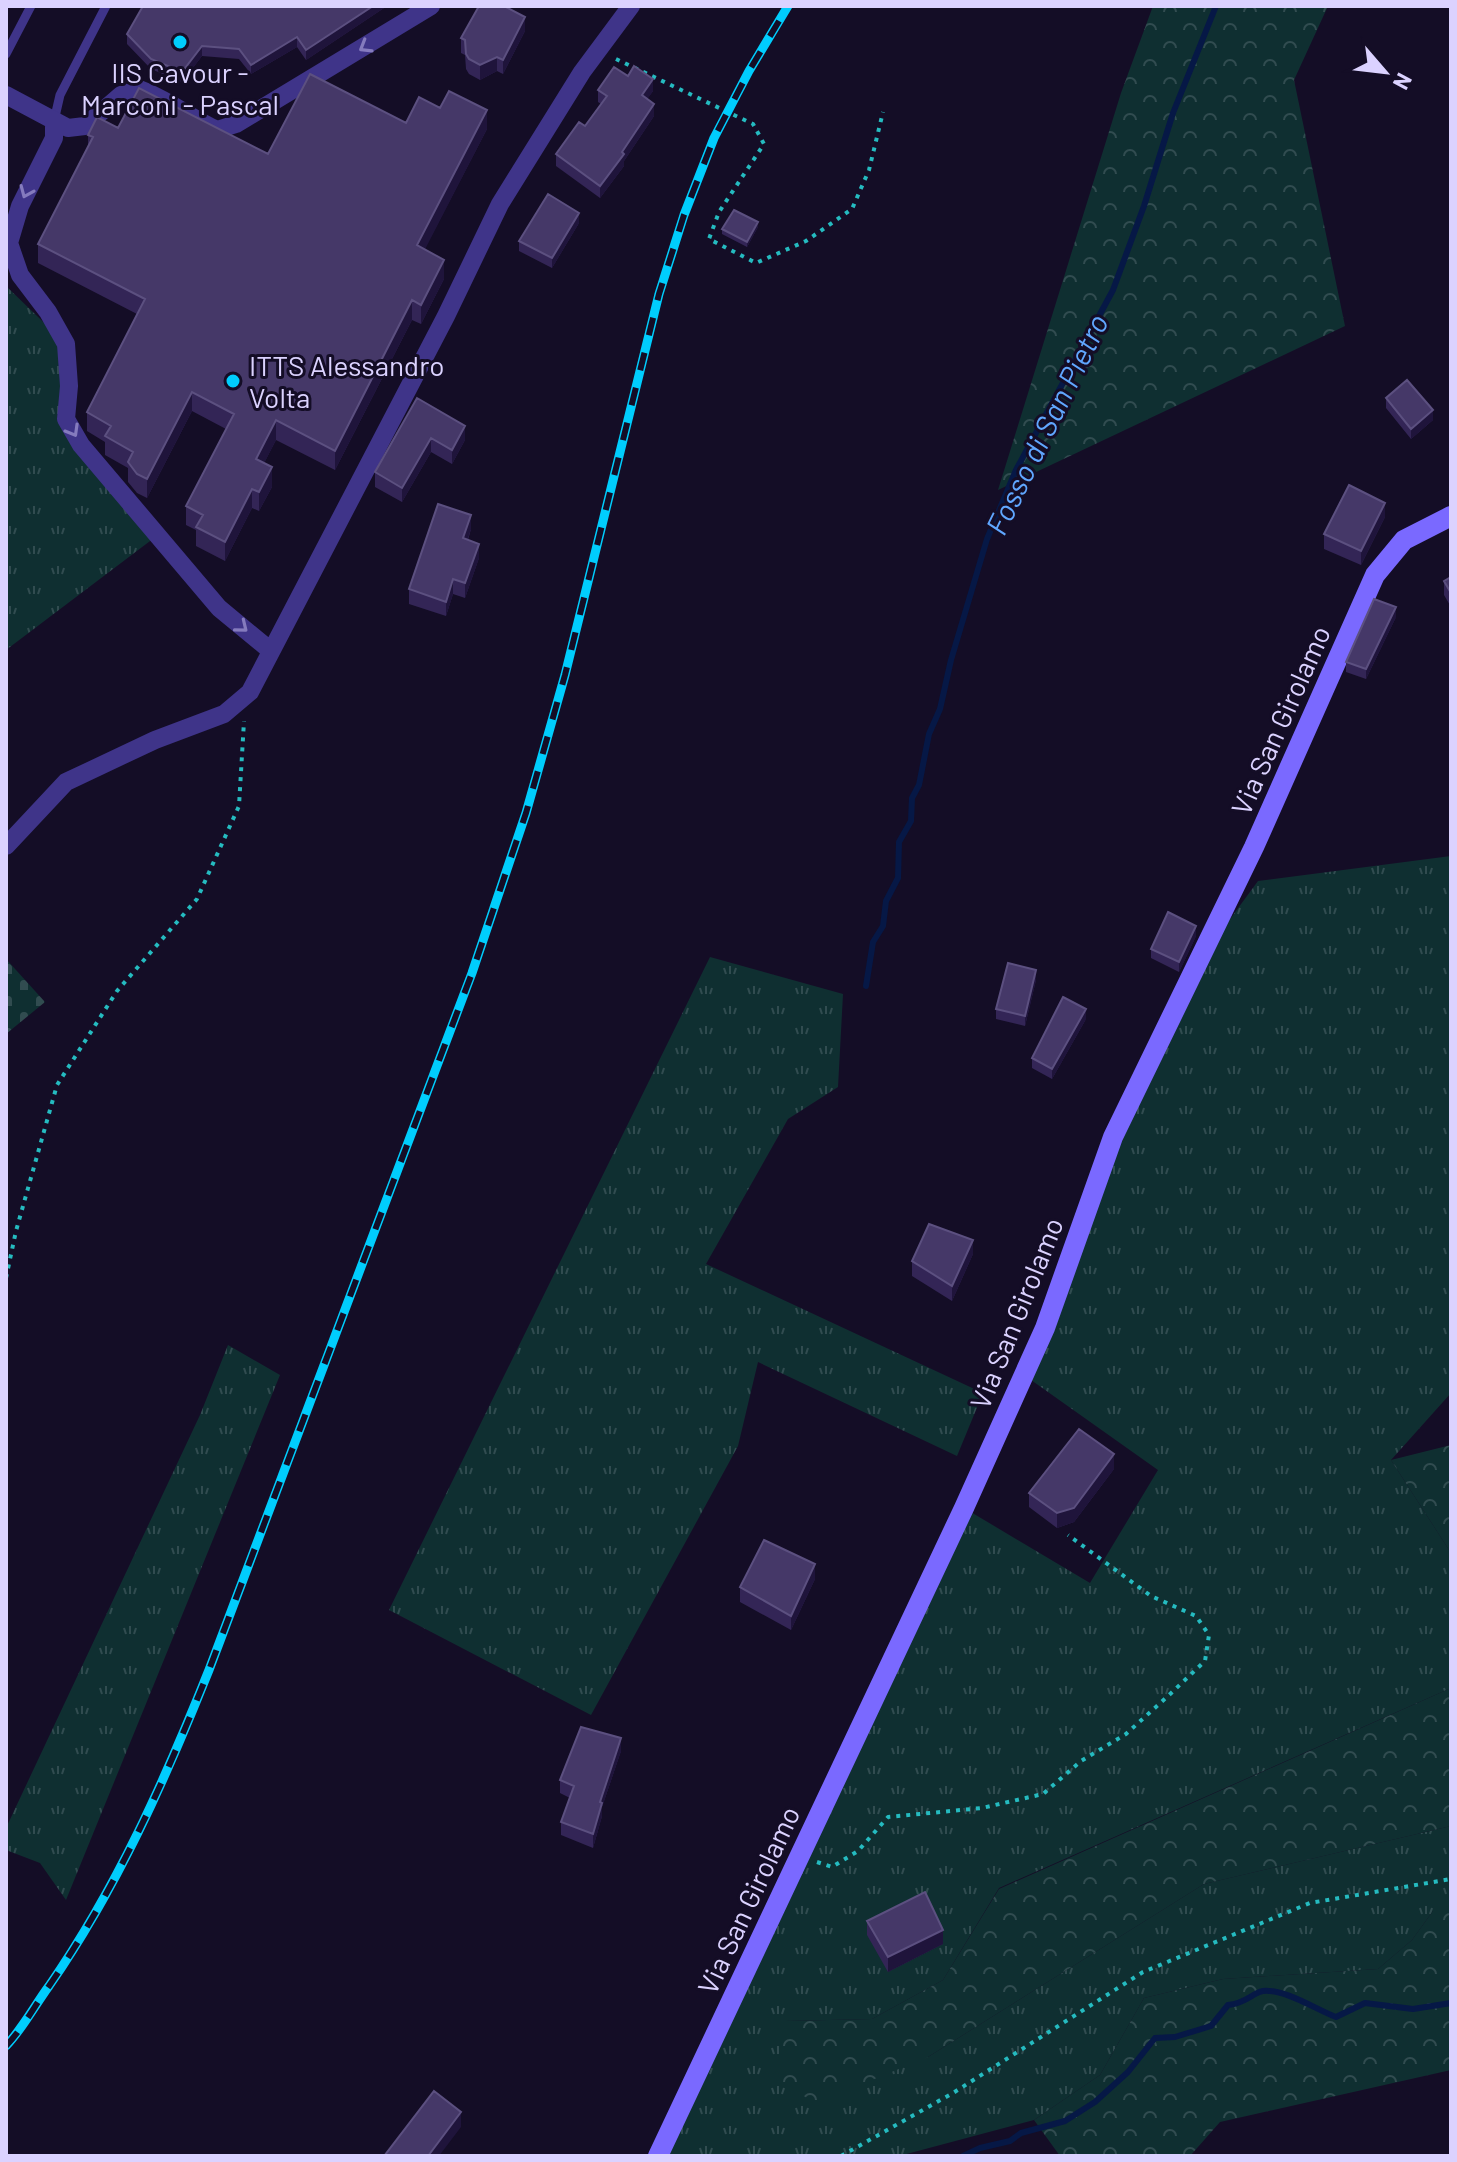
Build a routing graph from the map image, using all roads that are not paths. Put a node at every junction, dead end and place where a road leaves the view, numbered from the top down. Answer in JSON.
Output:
{"nodes":[{"id":1,"x":31,"y":6,"type":"edge"},
{"id":2,"x":106,"y":6,"type":"edge"},
{"id":3,"x":431,"y":6,"type":"edge"},
{"id":4,"x":631,"y":6,"type":"edge"},
{"id":5,"x":6,"y":54,"type":"edge"},
{"id":6,"x":6,"y":95,"type":"edge"},
{"id":7,"x":54,"y":121,"type":"junction"},
{"id":8,"x":1451,"y":516,"type":"edge"},
{"id":9,"x":271,"y":651,"type":"junction"},
{"id":10,"x":6,"y":846,"type":"edge"},
{"id":11,"x":658,"y":2156,"type":"edge"}],
"edges":[{"from":1,"to":5,"type":"lane"},
{"from":2,"to":7,"type":"lane"},
{"from":3,"to":7,"type":"street","one_way":true},
{"from":4,"to":9,"type":"street"},
{"from":6,"to":7,"type":"street"},
{"from":7,"to":9,"type":"street","one_way":true},
{"from":8,"to":11,"type":"street","name":"Via San Girolamo"},
{"from":9,"to":10,"type":"street"}]}
